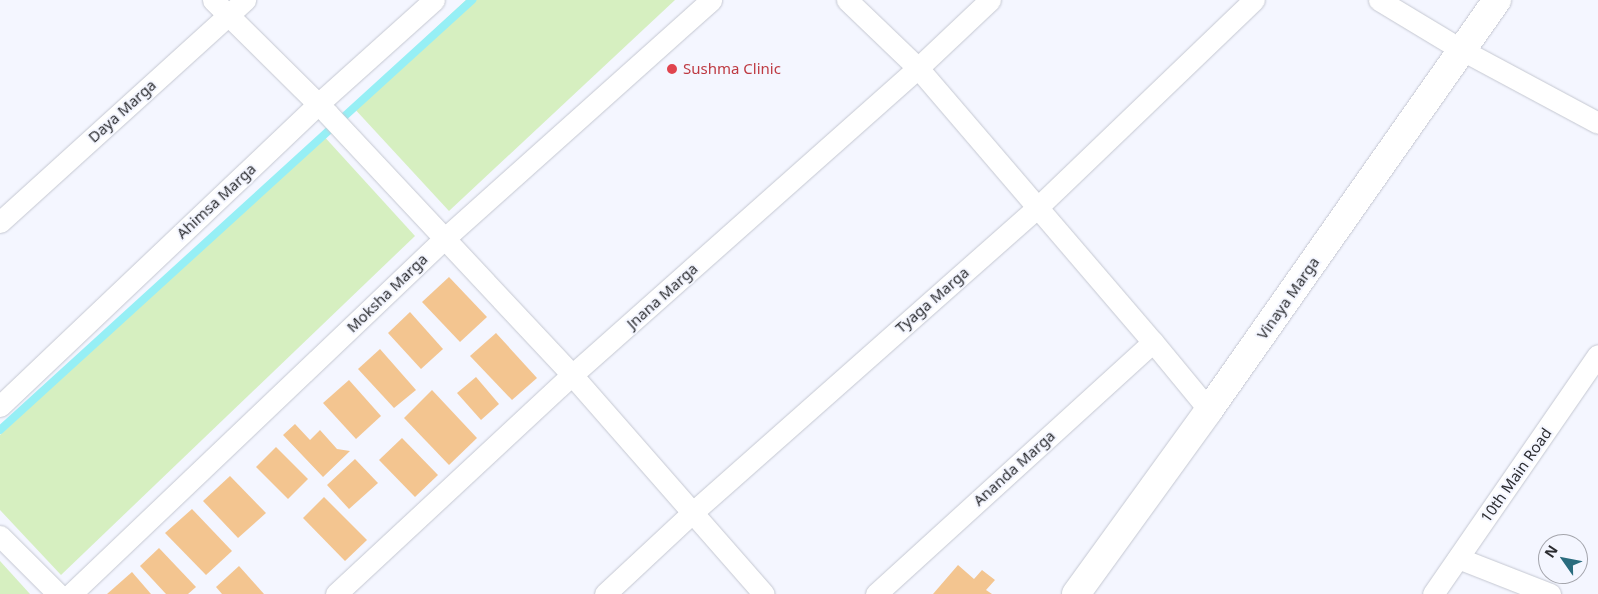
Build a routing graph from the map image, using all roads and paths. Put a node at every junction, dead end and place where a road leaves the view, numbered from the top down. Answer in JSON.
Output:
{"nodes":[{"id":1,"x":213,"y":0,"type":"edge"},
{"id":2,"x":245,"y":0,"type":"edge"},
{"id":3,"x":434,"y":0,"type":"edge"},
{"id":4,"x":711,"y":0,"type":"edge"},
{"id":5,"x":847,"y":0,"type":"edge"},
{"id":6,"x":990,"y":0,"type":"edge"},
{"id":7,"x":1254,"y":0,"type":"edge"},
{"id":8,"x":1379,"y":0,"type":"edge"},
{"id":9,"x":1497,"y":0,"type":"edge"},
{"id":10,"x":228,"y":16,"type":"junction"},
{"id":11,"x":1462,"y":50,"type":"junction"},
{"id":12,"x":918,"y":68,"type":"junction"},
{"id":13,"x":323,"y":110,"type":"junction"},
{"id":14,"x":1598,"y":123,"type":"edge"},
{"id":15,"x":1038,"y":207,"type":"junction"},
{"id":16,"x":0,"y":222,"type":"edge"},
{"id":17,"x":445,"y":238,"type":"junction"},
{"id":18,"x":1154,"y":342,"type":"junction"},
{"id":19,"x":1598,"y":355,"type":"edge"},
{"id":20,"x":572,"y":375,"type":"junction"},
{"id":21,"x":0,"y":406,"type":"edge"},
{"id":22,"x":1209,"y":410,"type":"junction"},
{"id":23,"x":692,"y":513,"type":"junction"},
{"id":24,"x":0,"y":536,"type":"edge"},
{"id":25,"x":1458,"y":558,"type":"junction"},
{"id":26,"x":58,"y":594,"type":"edge"},
{"id":27,"x":71,"y":594,"type":"edge"},
{"id":28,"x":336,"y":594,"type":"edge"},
{"id":29,"x":605,"y":594,"type":"edge"},
{"id":30,"x":764,"y":594,"type":"edge"},
{"id":31,"x":876,"y":594,"type":"edge"},
{"id":32,"x":1076,"y":594,"type":"edge"},
{"id":33,"x":1433,"y":594,"type":"edge"},
{"id":34,"x":1550,"y":594,"type":"edge"}],
"edges":[{"from":1,"to":10,"type":"street"},
{"from":2,"to":10,"type":"street","name":"Daya Marga"},
{"from":3,"to":13,"type":"street","name":"Ahimsa Marga"},
{"from":4,"to":17,"type":"street","name":"Moksha Marga"},
{"from":5,"to":12,"type":"street"},
{"from":6,"to":12,"type":"street","name":"Jnana Marga"},
{"from":7,"to":15,"type":"street","name":"Tyaga Marga"},
{"from":8,"to":11,"type":"street"},
{"from":9,"to":11,"type":"street","name":"Vinaya Marga"},
{"from":10,"to":13,"type":"street"},
{"from":10,"to":16,"type":"street","name":"Daya Marga"},
{"from":11,"to":14,"type":"street"},
{"from":11,"to":22,"type":"street","name":"Vinaya Marga"},
{"from":12,"to":15,"type":"street"},
{"from":12,"to":20,"type":"street","name":"Jnana Marga"},
{"from":13,"to":17,"type":"street"},
{"from":13,"to":21,"type":"street","name":"Ahimsa Marga"},
{"from":15,"to":18,"type":"street"},
{"from":15,"to":23,"type":"street","name":"Tyaga Marga"},
{"from":17,"to":20,"type":"street"},
{"from":17,"to":27,"type":"street","name":"Moksha Marga"},
{"from":18,"to":22,"type":"street"},
{"from":18,"to":31,"type":"street","name":"Ananda Marga"},
{"from":19,"to":25,"type":"street","name":"10th Main Road"},
{"from":20,"to":23,"type":"street"},
{"from":20,"to":28,"type":"street","name":"Jnana Marga"},
{"from":22,"to":32,"type":"street","name":"Vinaya Marga"},
{"from":23,"to":29,"type":"street","name":"Tyaga Marga"},
{"from":23,"to":30,"type":"street"},
{"from":24,"to":26,"type":"street"},
{"from":25,"to":33,"type":"street","name":"10th Main Road"},
{"from":25,"to":34,"type":"street"}]}
